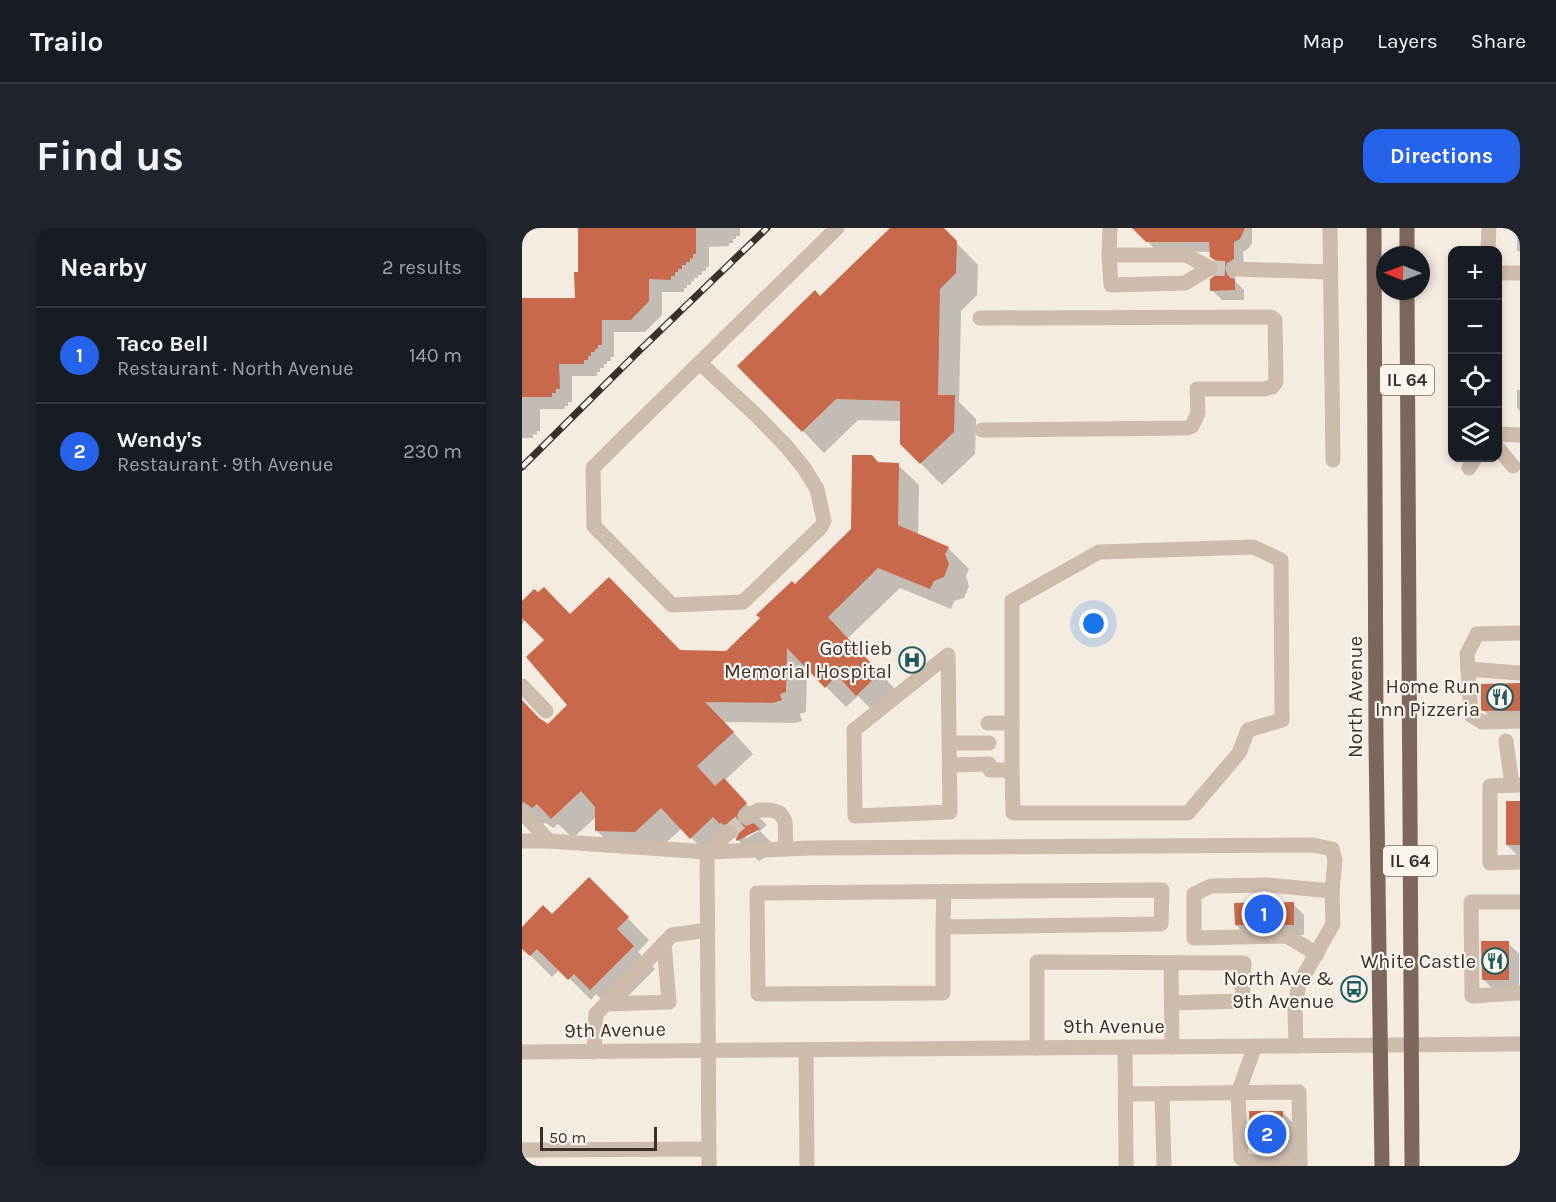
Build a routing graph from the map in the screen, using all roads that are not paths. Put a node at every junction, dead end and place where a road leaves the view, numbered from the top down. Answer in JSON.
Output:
{"nodes":[{"id":1,"x":837,"y":228,"type":"edge"},
{"id":2,"x":1110,"y":228,"type":"edge"},
{"id":3,"x":1330,"y":228,"type":"edge"},
{"id":4,"x":1374,"y":228,"type":"edge"},
{"id":5,"x":1407,"y":228,"type":"edge"},
{"id":6,"x":1489,"y":228,"type":"edge"},
{"id":7,"x":1407,"y":246,"type":"edge"},
{"id":8,"x":1488,"y":246,"type":"edge"},
{"id":9,"x":1109,"y":255,"type":"junction"},
{"id":10,"x":1234,"y":269,"type":"tunnel mouth"},
{"id":11,"x":1330,"y":272,"type":"junction"},
{"id":12,"x":1502,"y":273,"type":"edge"},
{"id":13,"x":1520,"y":273,"type":"edge"},
{"id":14,"x":1407,"y":300,"type":"edge"},
{"id":15,"x":980,"y":318,"type":"dead end"},
{"id":16,"x":700,"y":363,"type":"junction"},
{"id":17,"x":982,"y":430,"type":"dead end"},
{"id":18,"x":1502,"y":434,"type":"edge"},
{"id":19,"x":1520,"y":435,"type":"edge"},
{"id":20,"x":1502,"y":453,"type":"edge"},
{"id":21,"x":1333,"y":460,"type":"dead end"},
{"id":22,"x":1513,"y":466,"type":"dead end"},
{"id":23,"x":1520,"y":633,"type":"edge"},
{"id":24,"x":1468,"y":669,"type":"junction"},
{"id":25,"x":1520,"y":673,"type":"edge"},
{"id":26,"x":522,"y":686,"type":"edge"},
{"id":27,"x":546,"y":711,"type":"dead end"},
{"id":28,"x":1520,"y":721,"type":"edge"},
{"id":29,"x":988,"y":723,"type":"dead end"},
{"id":30,"x":1012,"y":723,"type":"junction"},
{"id":31,"x":1506,"y":741,"type":"dead end"},
{"id":32,"x":950,"y":743,"type":"junction"},
{"id":33,"x":989,"y":743,"type":"dead end"},
{"id":34,"x":950,"y":765,"type":"junction"},
{"id":35,"x":1012,"y":770,"type":"junction"},
{"id":36,"x":1516,"y":785,"type":"edge"},
{"id":37,"x":522,"y":812,"type":"edge"},
{"id":38,"x":747,"y":816,"type":"tunnel mouth"},
{"id":39,"x":729,"y":832,"type":"tunnel mouth"},
{"id":40,"x":522,"y":841,"type":"edge"},
{"id":41,"x":549,"y":841,"type":"junction"},
{"id":42,"x":786,"y":849,"type":"junction"},
{"id":43,"x":707,"y":852,"type":"junction"},
{"id":44,"x":1520,"y":862,"type":"edge"},
{"id":45,"x":944,"y":891,"type":"junction"},
{"id":46,"x":1332,"y":891,"type":"junction"},
{"id":47,"x":1520,"y":902,"type":"edge"},
{"id":48,"x":943,"y":927,"type":"junction"},
{"id":49,"x":708,"y":930,"type":"junction"},
{"id":50,"x":664,"y":943,"type":"junction"},
{"id":51,"x":1317,"y":954,"type":"junction"},
{"id":52,"x":1171,"y":963,"type":"junction"},
{"id":53,"x":1520,"y":993,"type":"edge"},
{"id":54,"x":1172,"y":1003,"type":"junction"},
{"id":55,"x":606,"y":1004,"type":"junction"},
{"id":56,"x":1520,"y":1044,"type":"edge"},
{"id":57,"x":1411,"y":1045,"type":"junction"},
{"id":58,"x":1255,"y":1046,"type":"junction"},
{"id":59,"x":1296,"y":1046,"type":"junction"},
{"id":60,"x":1380,"y":1046,"type":"junction"},
{"id":61,"x":1125,"y":1047,"type":"junction"},
{"id":62,"x":1172,"y":1047,"type":"junction"},
{"id":63,"x":1037,"y":1048,"type":"junction"},
{"id":64,"x":709,"y":1050,"type":"junction"},
{"id":65,"x":806,"y":1050,"type":"junction"},
{"id":66,"x":522,"y":1052,"type":"edge"},
{"id":67,"x":594,"y":1052,"type":"junction"},
{"id":68,"x":1238,"y":1093,"type":"junction"},
{"id":69,"x":1126,"y":1094,"type":"junction"},
{"id":70,"x":1162,"y":1094,"type":"junction"},
{"id":71,"x":709,"y":1149,"type":"junction"},
{"id":72,"x":522,"y":1150,"type":"edge"},
{"id":73,"x":1299,"y":1161,"type":"edge"},
{"id":74,"x":709,"y":1166,"type":"edge"},
{"id":75,"x":807,"y":1166,"type":"edge"},
{"id":76,"x":1126,"y":1166,"type":"edge"},
{"id":77,"x":1164,"y":1166,"type":"edge"},
{"id":78,"x":1382,"y":1166,"type":"edge"},
{"id":79,"x":1412,"y":1166,"type":"edge"}],
"edges":[{"from":1,"to":16,"type":"street"},
{"from":2,"to":9,"type":"street"},
{"from":3,"to":11,"type":"street"},
{"from":4,"to":60,"type":"main road","name":"North Avenue","number":"IL 64"},
{"from":5,"to":7,"type":"main road"},
{"from":6,"to":8,"type":"street"},
{"from":9,"to":9,"type":"street"},
{"from":10,"to":11,"type":"street"},
{"from":11,"to":21,"type":"street"},
{"from":12,"to":13,"type":"street"},
{"from":14,"to":57,"type":"main road","number":"IL 64"},
{"from":15,"to":17,"type":"street"},
{"from":16,"to":16,"type":"street"},
{"from":18,"to":19,"type":"street"},
{"from":20,"to":22,"type":"street"},
{"from":23,"to":24,"type":"street"},
{"from":24,"to":25,"type":"street"},
{"from":24,"to":28,"type":"street"},
{"from":26,"to":27,"type":"street"},
{"from":29,"to":30,"type":"street"},
{"from":30,"to":35,"type":"street"},
{"from":30,"to":35,"type":"street"},
{"from":31,"to":36,"type":"street"},
{"from":32,"to":33,"type":"street"},
{"from":32,"to":34,"type":"street"},
{"from":32,"to":34,"type":"street"},
{"from":34,"to":35,"type":"street"},
{"from":36,"to":44,"type":"street"},
{"from":37,"to":41,"type":"street"},
{"from":38,"to":42,"type":"street"},
{"from":39,"to":43,"type":"street"},
{"from":40,"to":41,"type":"street"},
{"from":41,"to":43,"type":"street"},
{"from":42,"to":43,"type":"street"},
{"from":42,"to":46,"type":"street"},
{"from":43,"to":49,"type":"street"},
{"from":45,"to":48,"type":"street"},
{"from":45,"to":48,"type":"street"},
{"from":45,"to":48,"type":"street"},
{"from":46,"to":51,"type":"street"},
{"from":46,"to":51,"type":"street"},
{"from":47,"to":53,"type":"street"},
{"from":49,"to":50,"type":"street"},
{"from":49,"to":64,"type":"street"},
{"from":50,"to":55,"type":"street"},
{"from":50,"to":55,"type":"street"},
{"from":51,"to":59,"type":"street"},
{"from":52,"to":54,"type":"street"},
{"from":52,"to":54,"type":"street"},
{"from":52,"to":63,"type":"street"},
{"from":54,"to":62,"type":"street"},
{"from":55,"to":67,"type":"street"},
{"from":56,"to":57,"type":"street","name":"9th Avenue"},
{"from":57,"to":60,"type":"street","name":"9th Avenue"},
{"from":57,"to":79,"type":"main road","number":"IL 64"},
{"from":58,"to":59,"type":"street","name":"9th Avenue"},
{"from":58,"to":62,"type":"street","name":"9th Avenue"},
{"from":58,"to":68,"type":"street"},
{"from":59,"to":60,"type":"street","name":"9th Avenue"},
{"from":60,"to":78,"type":"main road","name":"North Avenue","number":"IL 64"},
{"from":61,"to":62,"type":"street","name":"9th Avenue"},
{"from":61,"to":63,"type":"street","name":"9th Avenue"},
{"from":61,"to":69,"type":"street"},
{"from":63,"to":65,"type":"street","name":"9th Avenue"},
{"from":64,"to":65,"type":"street","name":"9th Avenue"},
{"from":64,"to":67,"type":"street","name":"9th Avenue"},
{"from":64,"to":71,"type":"street"},
{"from":65,"to":75,"type":"street"},
{"from":66,"to":67,"type":"street","name":"9th Avenue"},
{"from":68,"to":70,"type":"street"},
{"from":68,"to":73,"type":"street"},
{"from":68,"to":73,"type":"street"},
{"from":69,"to":70,"type":"street"},
{"from":69,"to":76,"type":"street"},
{"from":70,"to":77,"type":"street"},
{"from":71,"to":72,"type":"street"},
{"from":71,"to":74,"type":"street"}]}
